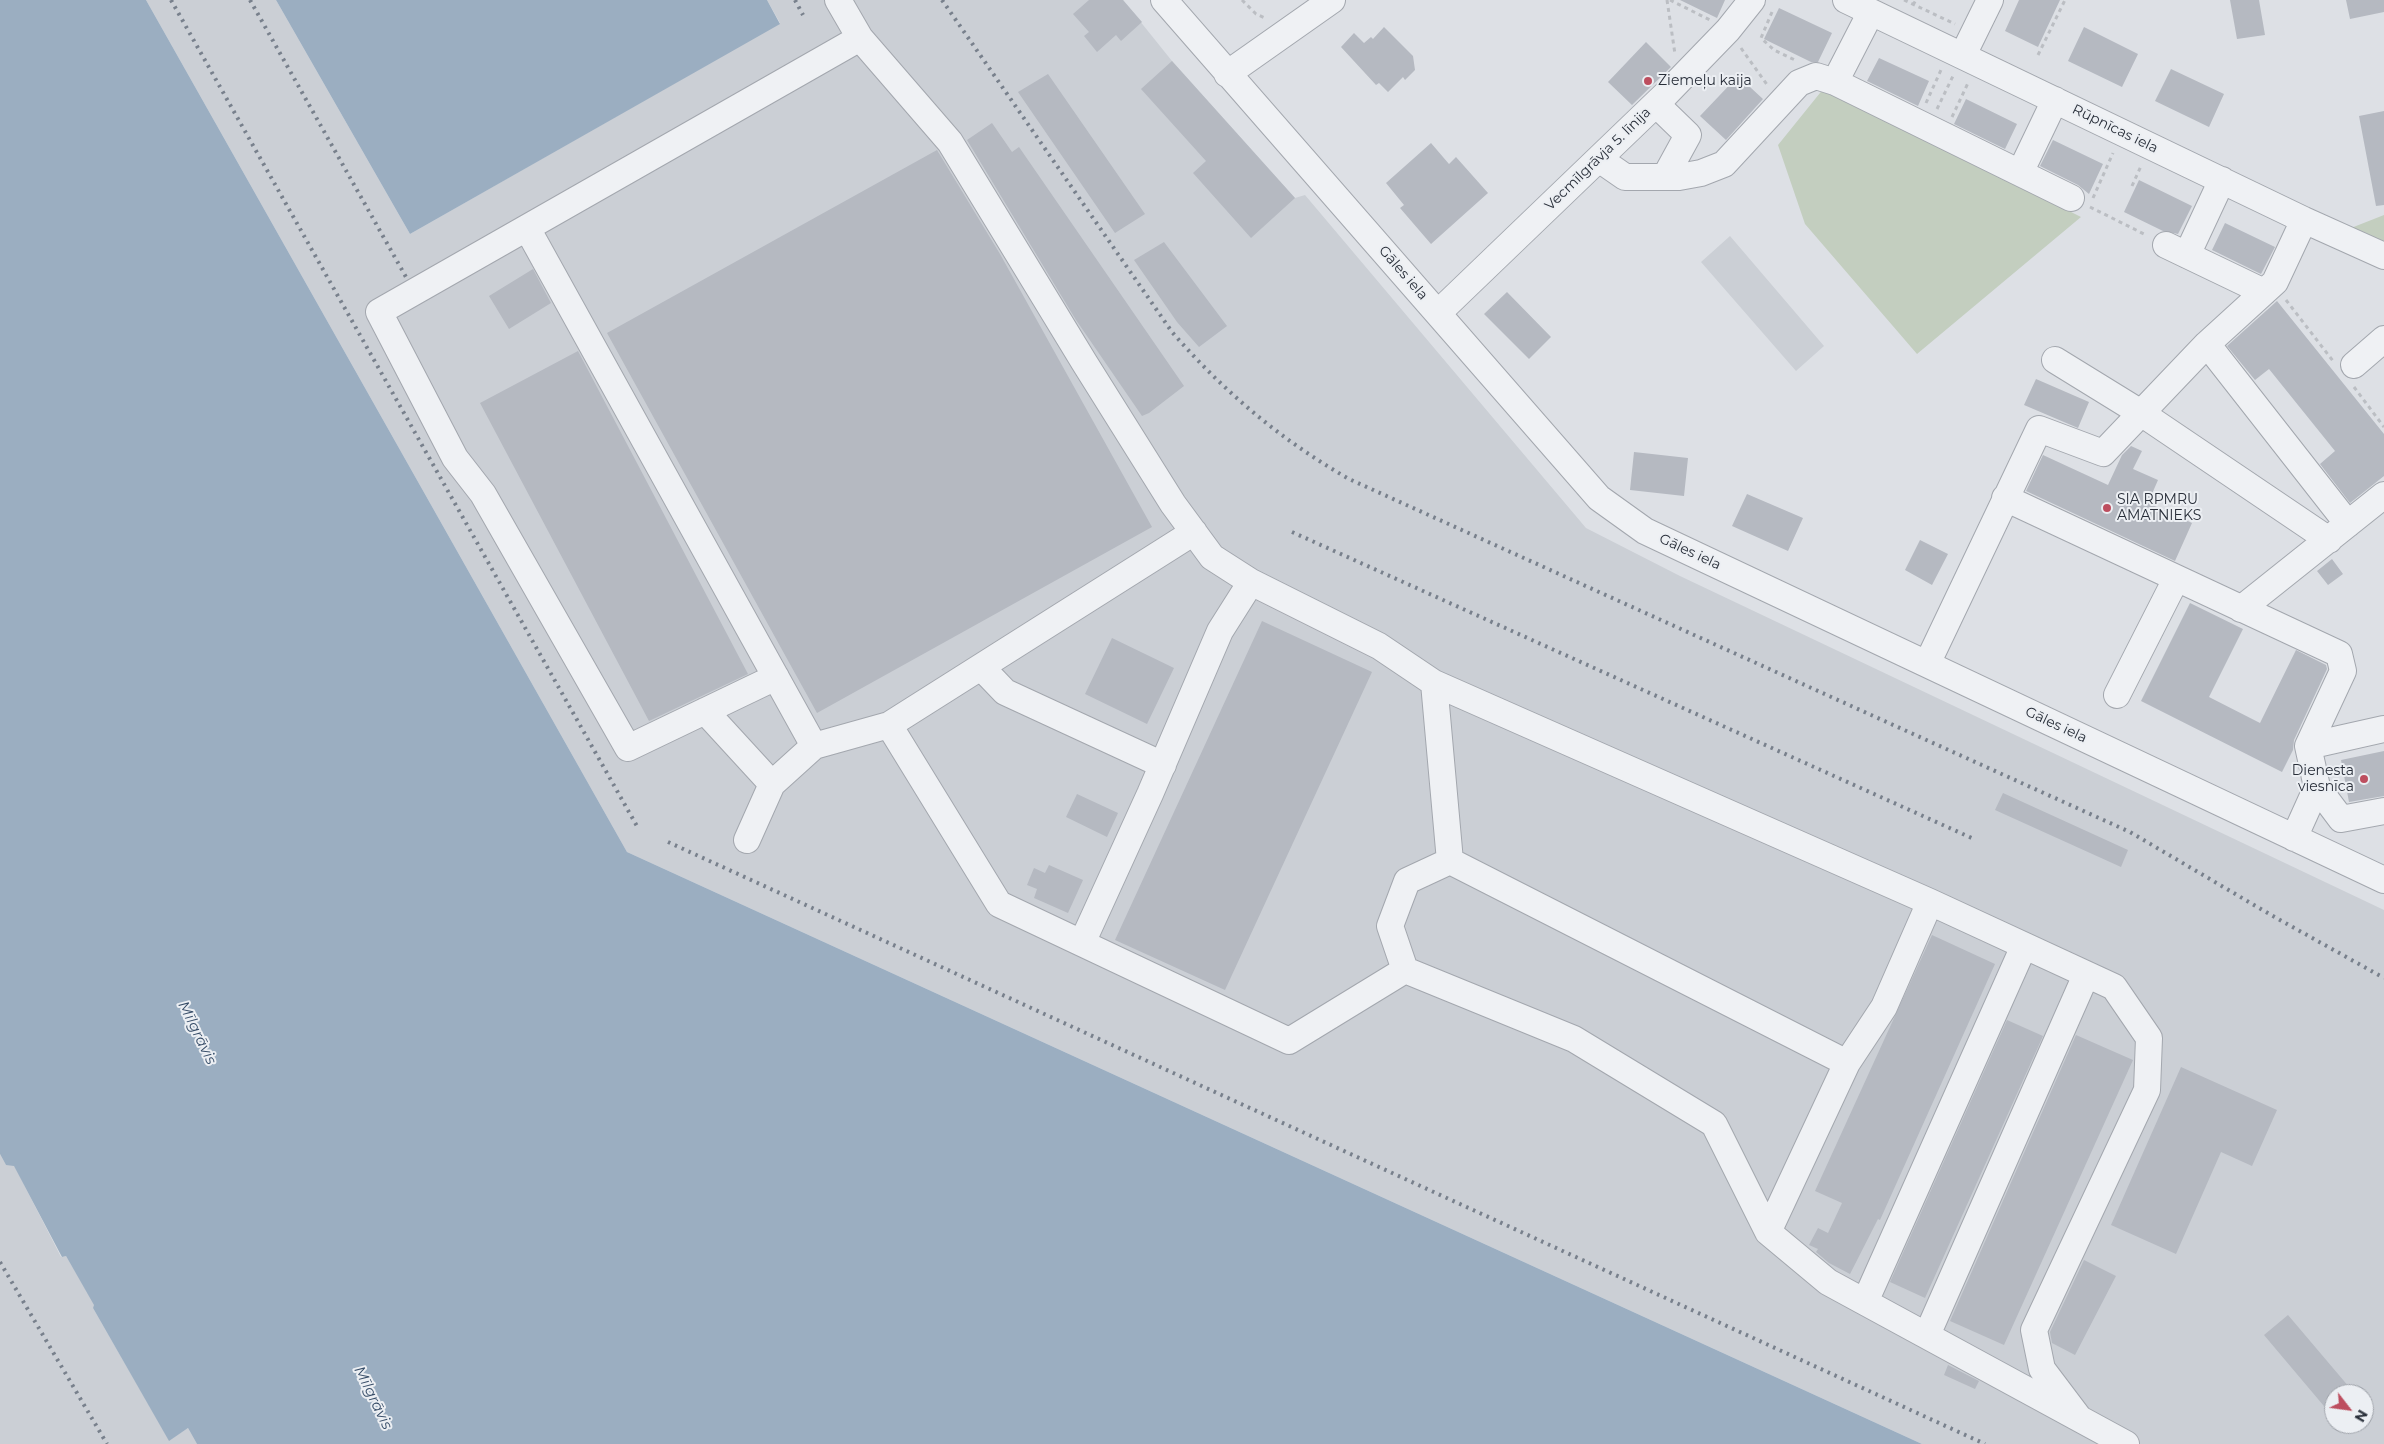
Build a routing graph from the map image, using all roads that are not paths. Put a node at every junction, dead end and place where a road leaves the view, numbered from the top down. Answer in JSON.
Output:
{"nodes":[{"id":1,"x":838,"y":0,"type":"edge"},
{"id":2,"x":1164,"y":0,"type":"edge"},
{"id":3,"x":1332,"y":0,"type":"edge"},
{"id":4,"x":1846,"y":0,"type":"edge"},
{"id":5,"x":1990,"y":0,"type":"edge"},
{"id":6,"x":1763,"y":4,"type":"edge"},
{"id":7,"x":1871,"y":12,"type":"junction"},
{"id":8,"x":860,"y":38,"type":"junction"},
{"id":9,"x":1968,"y":44,"type":"junction"},
{"id":10,"x":1227,"y":74,"type":"junction"},
{"id":11,"x":1835,"y":82,"type":"junction"},
{"id":12,"x":2055,"y":100,"type":"junction"},
{"id":13,"x":1656,"y":104,"type":"junction"},
{"id":14,"x":1599,"y":159,"type":"junction"},
{"id":15,"x":2020,"y":173,"type":"junction"},
{"id":16,"x":1665,"y":177,"type":"junction"},
{"id":17,"x":2222,"y":180,"type":"junction"},
{"id":18,"x":2071,"y":198,"type":"road end"},
{"id":19,"x":2304,"y":220,"type":"junction"},
{"id":20,"x":527,"y":228,"type":"junction"},
{"id":21,"x":2384,"y":256,"type":"edge"},
{"id":22,"x":2274,"y":295,"type":"junction"},
{"id":23,"x":1438,"y":313,"type":"junction"},
{"id":24,"x":2384,"y":339,"type":"edge"},
{"id":25,"x":2207,"y":344,"type":"junction"},
{"id":26,"x":2055,"y":360,"type":"dead end"},
{"id":27,"x":2347,"y":370,"type":"road end"},
{"id":28,"x":2141,"y":413,"type":"junction"},
{"id":29,"x":2384,"y":495,"type":"edge"},
{"id":30,"x":2005,"y":498,"type":"junction"},
{"id":31,"x":1194,"y":532,"type":"junction"},
{"id":32,"x":2339,"y":532,"type":"junction"},
{"id":33,"x":2176,"y":578,"type":"junction"},
{"id":34,"x":1251,"y":582,"type":"junction"},
{"id":35,"x":2241,"y":609,"type":"junction"},
{"id":36,"x":1928,"y":664,"type":"junction"},
{"id":37,"x":981,"y":667,"type":"junction"},
{"id":38,"x":776,"y":678,"type":"junction"},
{"id":39,"x":1434,"y":683,"type":"junction"},
{"id":40,"x":2117,"y":694,"type":"dead end"},
{"id":41,"x":705,"y":711,"type":"junction"},
{"id":42,"x":889,"y":725,"type":"junction"},
{"id":43,"x":2384,"y":729,"type":"edge"},
{"id":44,"x":814,"y":746,"type":"junction"},
{"id":45,"x":2308,"y":746,"type":"junction"},
{"id":46,"x":1163,"y":764,"type":"junction"},
{"id":47,"x":772,"y":784,"type":"junction"},
{"id":48,"x":2317,"y":787,"type":"junction"},
{"id":49,"x":2384,"y":811,"type":"edge"},
{"id":50,"x":2294,"y":838,"type":"junction"},
{"id":51,"x":747,"y":840,"type":"dead end"},
{"id":52,"x":1450,"y":860,"type":"junction"},
{"id":53,"x":2384,"y":880,"type":"edge"},
{"id":54,"x":1930,"y":902,"type":"junction"},
{"id":55,"x":1082,"y":943,"type":"junction"},
{"id":56,"x":2024,"y":946,"type":"junction"},
{"id":57,"x":1405,"y":970,"type":"junction"},
{"id":58,"x":2086,"y":975,"type":"junction"},
{"id":59,"x":1847,"y":1064,"type":"junction"},
{"id":60,"x":1768,"y":1232,"type":"junction"},
{"id":61,"x":1865,"y":1302,"type":"junction"},
{"id":62,"x":1927,"y":1335,"type":"junction"},
{"id":63,"x":2080,"y":1418,"type":"junction"},
{"id":64,"x":2126,"y":1444,"type":"edge"}],
"edges":[{"from":1,"to":8,"type":"street"},
{"from":2,"to":10,"type":"street","name":"Gāles iela"},
{"from":3,"to":10,"type":"street"},
{"from":4,"to":7,"type":"street","name":"Rūpnīcas iela"},
{"from":5,"to":9,"type":"street"},
{"from":6,"to":13,"type":"street","name":"Vecmīlgrāvja 5. līnija"},
{"from":7,"to":9,"type":"street","name":"Rūpnīcas iela"},
{"from":7,"to":11,"type":"street"},
{"from":8,"to":20,"type":"street"},
{"from":8,"to":31,"type":"street"},
{"from":9,"to":12,"type":"street","name":"Rūpnīcas iela"},
{"from":10,"to":23,"type":"street","name":"Gāles iela"},
{"from":11,"to":15,"type":"street"},
{"from":11,"to":16,"type":"street"},
{"from":12,"to":15,"type":"street"},
{"from":12,"to":17,"type":"street","name":"Rūpnīcas iela"},
{"from":13,"to":14,"type":"street","name":"Vecmīlgrāvja 5. līnija"},
{"from":13,"to":16,"type":"street"},
{"from":14,"to":16,"type":"street"},
{"from":14,"to":23,"type":"street","name":"Vecmīlgrāvja 5. līnija"},
{"from":15,"to":18,"type":"street"},
{"from":17,"to":19,"type":"street","name":"Rūpnīcas iela"},
{"from":17,"to":22,"type":"street"},
{"from":19,"to":21,"type":"street","name":"Rūpnīcas iela"},
{"from":19,"to":22,"type":"street"},
{"from":20,"to":38,"type":"street"},
{"from":20,"to":41,"type":"street"},
{"from":22,"to":25,"type":"street"},
{"from":23,"to":36,"type":"street","name":"Gāles iela"},
{"from":24,"to":27,"type":"street"},
{"from":25,"to":28,"type":"street"},
{"from":25,"to":32,"type":"street"},
{"from":26,"to":28,"type":"street"},
{"from":28,"to":30,"type":"street"},
{"from":28,"to":32,"type":"street"},
{"from":29,"to":32,"type":"street"},
{"from":30,"to":33,"type":"street"},
{"from":30,"to":36,"type":"street"},
{"from":31,"to":34,"type":"street"},
{"from":31,"to":37,"type":"street"},
{"from":32,"to":35,"type":"street"},
{"from":33,"to":35,"type":"street"},
{"from":33,"to":40,"type":"street"},
{"from":34,"to":39,"type":"street"},
{"from":34,"to":46,"type":"street"},
{"from":35,"to":45,"type":"street"},
{"from":36,"to":50,"type":"street","name":"Gāles iela"},
{"from":37,"to":42,"type":"street"},
{"from":37,"to":46,"type":"street"},
{"from":38,"to":41,"type":"street"},
{"from":38,"to":44,"type":"street"},
{"from":39,"to":52,"type":"street"},
{"from":39,"to":54,"type":"street"},
{"from":41,"to":47,"type":"street"},
{"from":42,"to":44,"type":"street"},
{"from":42,"to":55,"type":"street"},
{"from":43,"to":45,"type":"street"},
{"from":44,"to":47,"type":"street"},
{"from":45,"to":48,"type":"street"},
{"from":46,"to":55,"type":"street"},
{"from":47,"to":51,"type":"street"},
{"from":48,"to":49,"type":"street"},
{"from":48,"to":50,"type":"street"},
{"from":50,"to":53,"type":"street","name":"Gāles iela"},
{"from":52,"to":57,"type":"street"},
{"from":52,"to":59,"type":"street"},
{"from":54,"to":56,"type":"street"},
{"from":54,"to":59,"type":"street"},
{"from":55,"to":57,"type":"street"},
{"from":56,"to":58,"type":"street"},
{"from":56,"to":61,"type":"street"},
{"from":57,"to":60,"type":"street"},
{"from":58,"to":62,"type":"street"},
{"from":58,"to":63,"type":"street"},
{"from":59,"to":60,"type":"street"},
{"from":60,"to":61,"type":"street"},
{"from":61,"to":62,"type":"street"},
{"from":62,"to":63,"type":"street"},
{"from":63,"to":64,"type":"street"}]}
